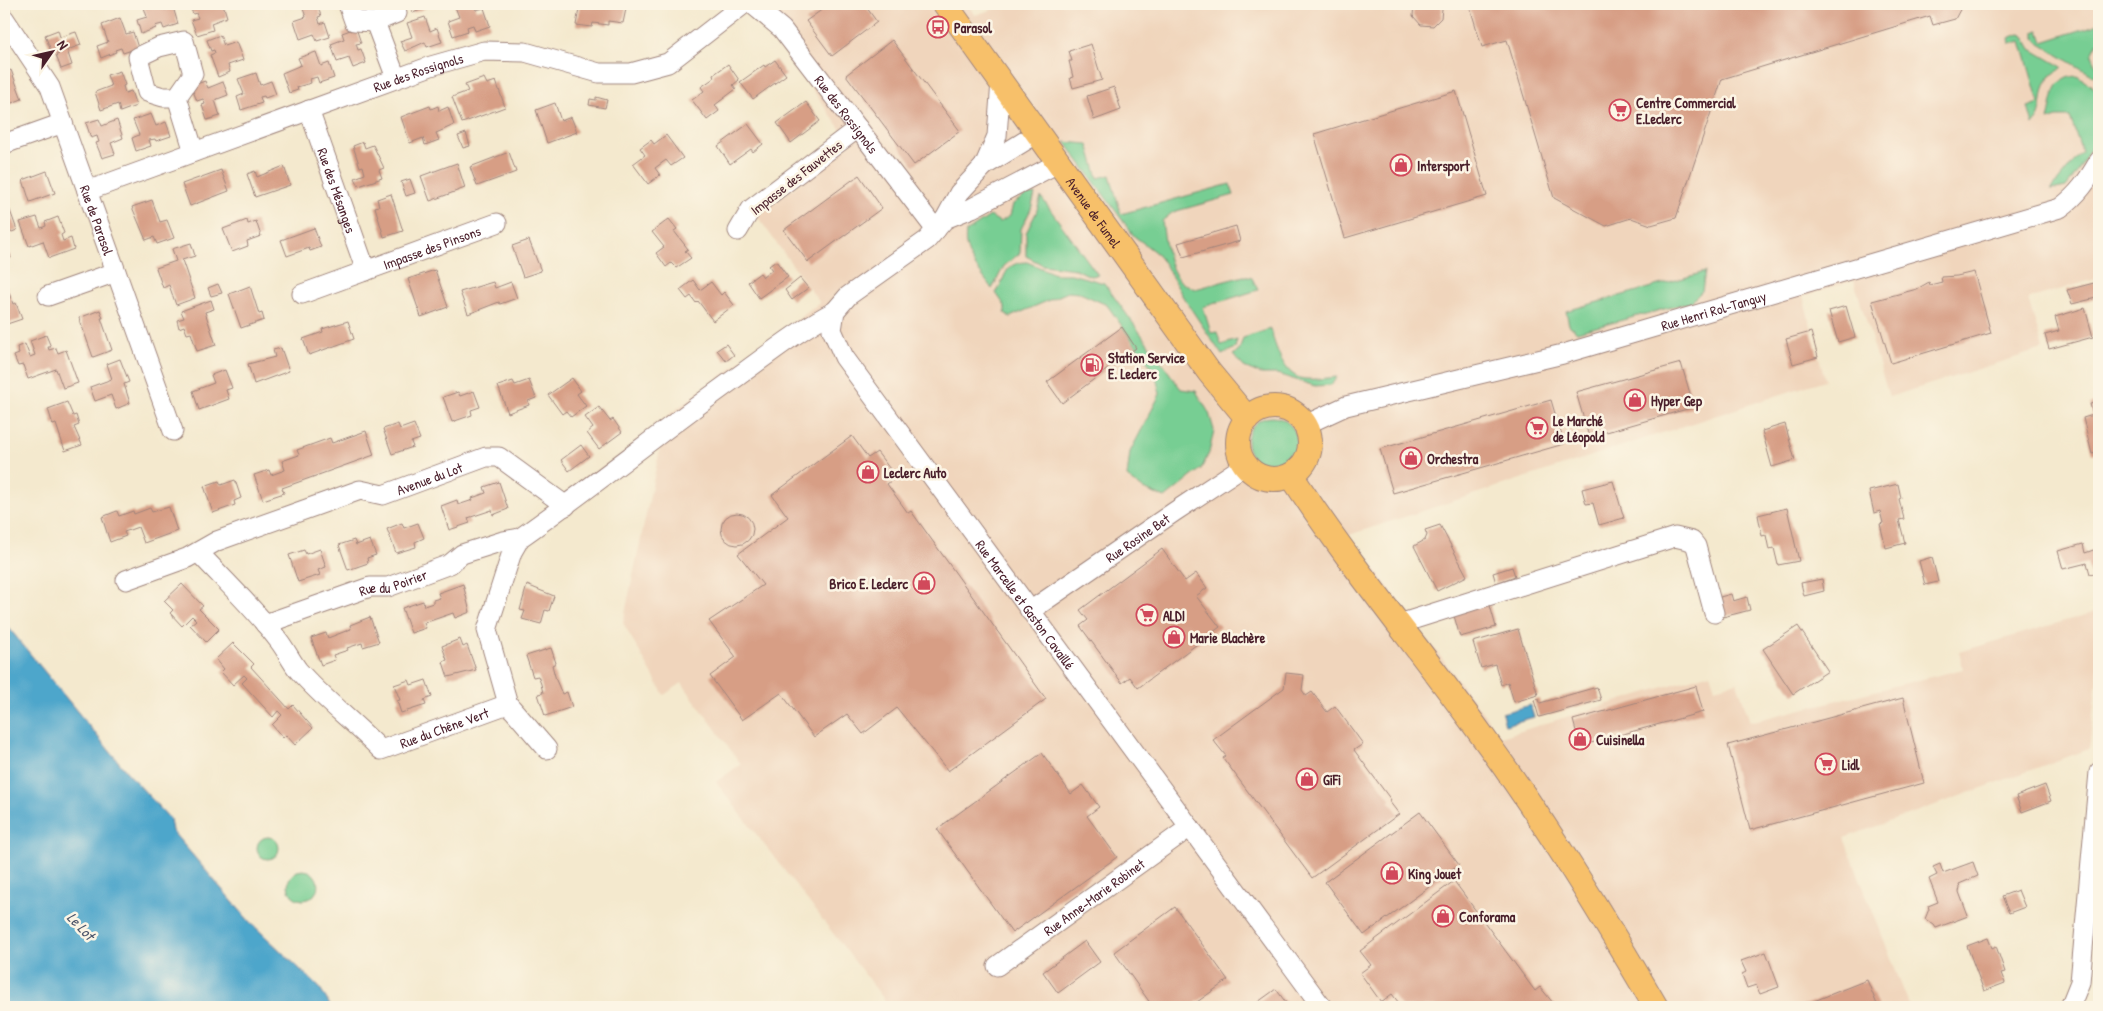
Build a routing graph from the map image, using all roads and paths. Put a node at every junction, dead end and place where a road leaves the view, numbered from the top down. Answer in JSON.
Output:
{"nodes":[{"id":1,"x":348,"y":4,"type":"edge"},
{"id":2,"x":394,"y":4,"type":"edge"},
{"id":3,"x":744,"y":4,"type":"edge"},
{"id":4,"x":752,"y":4,"type":"edge"},
{"id":5,"x":944,"y":4,"type":"edge"},
{"id":6,"x":4,"y":18,"type":"edge"},
{"id":7,"x":375,"y":22,"type":"junction"},
{"id":8,"x":396,"y":78,"type":"junction"},
{"id":9,"x":1001,"y":81,"type":"junction"},
{"id":10,"x":177,"y":97,"type":"dead end"},
{"id":11,"x":309,"y":110,"type":"junction"},
{"id":12,"x":63,"y":123,"type":"junction"},
{"id":13,"x":858,"y":128,"type":"junction"},
{"id":14,"x":1038,"y":133,"type":"junction"},
{"id":15,"x":4,"y":144,"type":"edge"},
{"id":16,"x":194,"y":152,"type":"junction"},
{"id":17,"x":2099,"y":161,"type":"edge"},
{"id":18,"x":1060,"y":162,"type":"junction"},
{"id":19,"x":984,"y":166,"type":"junction"},
{"id":20,"x":87,"y":191,"type":"junction"},
{"id":21,"x":497,"y":223,"type":"dead end"},
{"id":22,"x":941,"y":224,"type":"junction"},
{"id":23,"x":738,"y":231,"type":"dead end"},
{"id":24,"x":366,"y":271,"type":"junction"},
{"id":25,"x":116,"y":272,"type":"junction"},
{"id":26,"x":302,"y":294,"type":"dead end"},
{"id":27,"x":48,"y":296,"type":"dead end"},
{"id":28,"x":835,"y":311,"type":"junction"},
{"id":29,"x":1247,"y":418,"type":"junction"},
{"id":30,"x":1305,"y":424,"type":"junction"},
{"id":31,"x":173,"y":431,"type":"dead end"},
{"id":32,"x":1245,"y":465,"type":"junction"},
{"id":33,"x":1291,"y":475,"type":"junction"},
{"id":34,"x":566,"y":506,"type":"junction"},
{"id":35,"x":520,"y":538,"type":"junction"},
{"id":36,"x":199,"y":553,"type":"junction"},
{"id":37,"x":126,"y":580,"type":"dead end"},
{"id":38,"x":1030,"y":611,"type":"junction"},
{"id":39,"x":1714,"y":614,"type":"dead end"},
{"id":40,"x":265,"y":624,"type":"junction"},
{"id":41,"x":1398,"y":624,"type":"junction"},
{"id":42,"x":508,"y":704,"type":"junction"},
{"id":43,"x":547,"y":749,"type":"dead end"},
{"id":44,"x":2099,"y":772,"type":"edge"},
{"id":45,"x":1190,"y":827,"type":"junction"},
{"id":46,"x":997,"y":966,"type":"dead end"},
{"id":47,"x":1322,"y":1007,"type":"edge"},
{"id":48,"x":1656,"y":1007,"type":"edge"},
{"id":49,"x":2070,"y":1007,"type":"edge"}],
"edges":[{"from":1,"to":7,"type":"street"},
{"from":2,"to":7,"type":"street"},
{"from":3,"to":8,"type":"street","name":"Rue des Rossignols"},
{"from":4,"to":13,"type":"street","name":"Rue des Rossignols"},
{"from":5,"to":9,"type":"main road","name":"Avenue de Fumel"},
{"from":6,"to":12,"type":"street","name":"Rue de Parasol"},
{"from":7,"to":8,"type":"street"},
{"from":8,"to":11,"type":"street","name":"Rue des Rossignols"},
{"from":9,"to":14,"type":"main road","name":"Avenue de Fumel"},
{"from":9,"to":19,"type":"street"},
{"from":10,"to":16,"type":"street"},
{"from":11,"to":16,"type":"street","name":"Rue des Rossignols"},
{"from":11,"to":24,"type":"street","name":"Rue des Mésanges"},
{"from":12,"to":15,"type":"street"},
{"from":12,"to":20,"type":"street","name":"Rue de Parasol"},
{"from":13,"to":22,"type":"street","name":"Rue des Rossignols"},
{"from":13,"to":23,"type":"street","name":"Impasse des Fauvettes"},
{"from":14,"to":18,"type":"main road","name":"Avenue de Fumel"},
{"from":14,"to":19,"type":"street"},
{"from":16,"to":20,"type":"street","name":"Rue des Rossignols"},
{"from":17,"to":30,"type":"street","name":"Rue Henri Rol-Tanguy"},
{"from":18,"to":22,"type":"street"},
{"from":18,"to":29,"type":"main road","name":"Avenue de Fumel"},
{"from":19,"to":22,"type":"street"},
{"from":20,"to":25,"type":"street","name":"Rue de Parasol"},
{"from":21,"to":24,"type":"street","name":"Impasse des Pinsons"},
{"from":22,"to":28,"type":"street"},
{"from":24,"to":26,"type":"street","name":"Impasse des Pinsons"},
{"from":25,"to":27,"type":"street"},
{"from":25,"to":31,"type":"street","name":"Rue de Parasol"},
{"from":28,"to":34,"type":"street"},
{"from":28,"to":38,"type":"street","name":"Rue Marcelle et Gaston Cavaillé"},
{"from":29,"to":30,"type":"main road"},
{"from":29,"to":32,"type":"main road"},
{"from":30,"to":33,"type":"main road"},
{"from":32,"to":33,"type":"main road"},
{"from":32,"to":38,"type":"street","name":"Rue Rosine Bet"},
{"from":33,"to":41,"type":"main road"},
{"from":34,"to":35,"type":"street"},
{"from":34,"to":36,"type":"street","name":"Avenue du Lot"},
{"from":35,"to":40,"type":"street","name":"Rue du Poirier"},
{"from":35,"to":42,"type":"street"},
{"from":36,"to":37,"type":"street","name":"Avenue du Lot"},
{"from":36,"to":40,"type":"street"},
{"from":38,"to":45,"type":"street","name":"Rue Marcelle et Gaston Cavaillé"},
{"from":39,"to":41,"type":"street"},
{"from":40,"to":42,"type":"street","name":"Rue du Chêne Vert"},
{"from":41,"to":48,"type":"main road"},
{"from":42,"to":43,"type":"street"},
{"from":44,"to":49,"type":"street"},
{"from":45,"to":46,"type":"street","name":"Rue Anne-Marie Robinet"},
{"from":45,"to":47,"type":"street","name":"Rue Marcelle et Gaston Cavaillé"}]}
